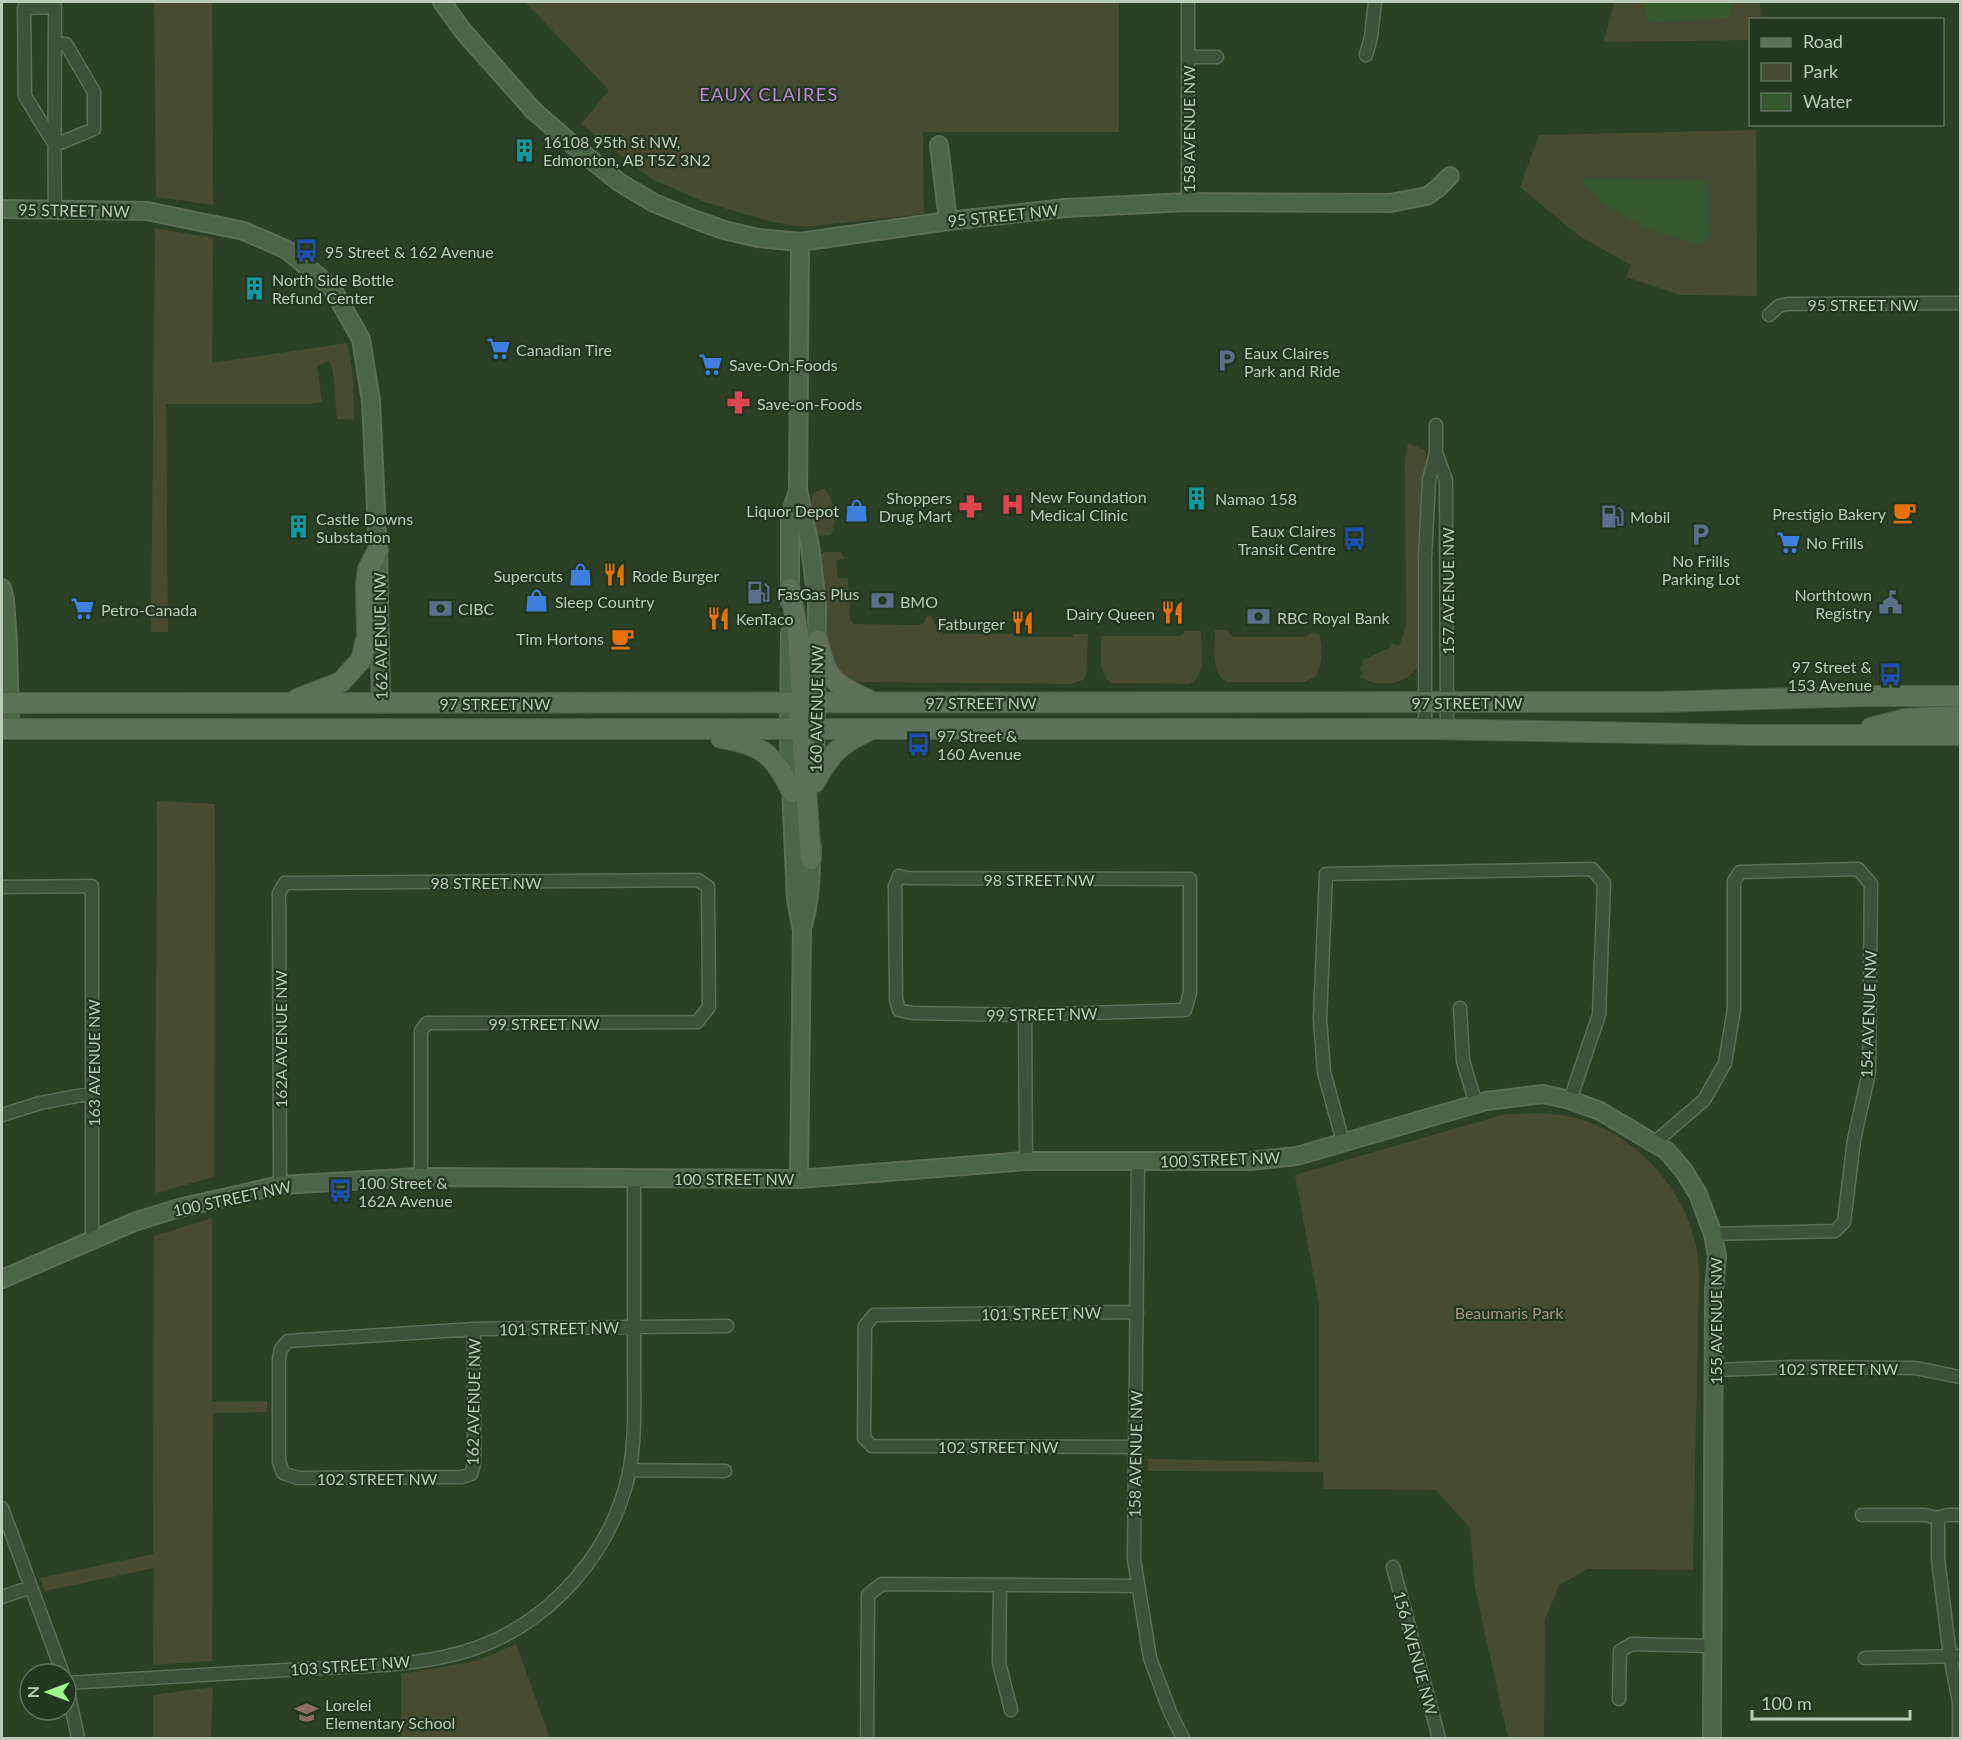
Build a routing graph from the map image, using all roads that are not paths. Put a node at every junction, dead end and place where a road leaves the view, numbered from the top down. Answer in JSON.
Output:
{"nodes":[{"id":1,"x":442,"y":2,"type":"edge"},
{"id":2,"x":1188,"y":2,"type":"edge"},
{"id":3,"x":1376,"y":2,"type":"edge"},
{"id":4,"x":56,"y":44,"type":"junction"},
{"id":5,"x":1366,"y":55,"type":"dead end"},
{"id":6,"x":1188,"y":57,"type":"junction"},
{"id":7,"x":1217,"y":57,"type":"dead end"},
{"id":8,"x":55,"y":145,"type":"junction"},
{"id":9,"x":939,"y":145,"type":"dead end"},
{"id":10,"x":1450,"y":176,"type":"dead end"},
{"id":11,"x":1188,"y":202,"type":"junction"},
{"id":12,"x":2,"y":209,"type":"edge"},
{"id":13,"x":56,"y":210,"type":"junction"},
{"id":14,"x":147,"y":211,"type":"joint"},
{"id":15,"x":948,"y":221,"type":"junction"},
{"id":16,"x":800,"y":242,"type":"junction"},
{"id":17,"x":1960,"y":303,"type":"edge"},
{"id":18,"x":1769,"y":315,"type":"dead end"},
{"id":19,"x":1436,"y":425,"type":"dead end"},
{"id":20,"x":1436,"y":453,"type":"junction"},
{"id":21,"x":798,"y":489,"type":"junction"},
{"id":22,"x":378,"y":550,"type":"junction"},
{"id":23,"x":2,"y":588,"type":"edge"},
{"id":24,"x":790,"y":589,"type":"joint"},
{"id":25,"x":818,"y":641,"type":"junction"},
{"id":26,"x":1960,"y":696,"type":"edge"},
{"id":27,"x":803,"y":702,"type":"junction"},
{"id":28,"x":873,"y":702,"type":"junction"},
{"id":29,"x":1425,"y":702,"type":"junction"},
{"id":30,"x":1447,"y":702,"type":"junction"},
{"id":31,"x":286,"y":703,"type":"junction"},
{"id":32,"x":6,"y":704,"type":"edge"},
{"id":33,"x":381,"y":704,"type":"junction"},
{"id":34,"x":1960,"y":716,"type":"edge"},
{"id":35,"x":6,"y":729,"type":"edge"},
{"id":36,"x":802,"y":729,"type":"junction"},
{"id":37,"x":874,"y":729,"type":"junction"},
{"id":38,"x":1425,"y":729,"type":"junction"},
{"id":39,"x":382,"y":730,"type":"junction"},
{"id":40,"x":674,"y":730,"type":"junction"},
{"id":41,"x":1447,"y":730,"type":"junction"},
{"id":42,"x":1852,"y":734,"type":"junction"},
{"id":43,"x":1960,"y":735,"type":"edge"},
{"id":44,"x":815,"y":782,"type":"junction"},
{"id":45,"x":792,"y":792,"type":"junction"},
{"id":46,"x":811,"y":859,"type":"junction"},
{"id":47,"x":2,"y":887,"type":"edge"},
{"id":48,"x":279,"y":893,"type":"joint"},
{"id":49,"x":802,"y":930,"type":"junction"},
{"id":50,"x":1460,"y":1008,"type":"dead end"},
{"id":51,"x":899,"y":1010,"type":"joint"},
{"id":52,"x":1185,"y":1010,"type":"joint"},
{"id":53,"x":1025,"y":1015,"type":"junction"},
{"id":54,"x":697,"y":1022,"type":"joint"},
{"id":55,"x":93,"y":1093,"type":"junction"},
{"id":56,"x":1570,"y":1100,"type":"junction"},
{"id":57,"x":1476,"y":1104,"type":"junction"},
{"id":58,"x":2,"y":1115,"type":"edge"},
{"id":59,"x":1343,"y":1142,"type":"junction"},
{"id":60,"x":1654,"y":1143,"type":"junction"},
{"id":61,"x":1026,"y":1161,"type":"junction"},
{"id":62,"x":1138,"y":1162,"type":"junction"},
{"id":63,"x":421,"y":1177,"type":"junction"},
{"id":64,"x":634,"y":1177,"type":"junction"},
{"id":65,"x":799,"y":1179,"type":"junction"},
{"id":66,"x":280,"y":1185,"type":"junction"},
{"id":67,"x":1713,"y":1234,"type":"junction"},
{"id":68,"x":92,"y":1239,"type":"junction"},
{"id":69,"x":2,"y":1279,"type":"edge"},
{"id":70,"x":1137,"y":1312,"type":"junction"},
{"id":71,"x":727,"y":1326,"type":"dead end"},
{"id":72,"x":634,"y":1327,"type":"junction"},
{"id":73,"x":474,"y":1329,"type":"junction"},
{"id":74,"x":1715,"y":1370,"type":"junction"},
{"id":75,"x":1960,"y":1377,"type":"edge"},
{"id":76,"x":864,"y":1438,"type":"joint"},
{"id":77,"x":1135,"y":1447,"type":"junction"},
{"id":78,"x":629,"y":1470,"type":"junction"},
{"id":79,"x":725,"y":1471,"type":"dead end"},
{"id":80,"x":283,"y":1473,"type":"joint"},
{"id":81,"x":471,"y":1474,"type":"joint"},
{"id":82,"x":2,"y":1508,"type":"edge"},
{"id":83,"x":1862,"y":1515,"type":"dead end"},
{"id":84,"x":1960,"y":1515,"type":"edge"},
{"id":85,"x":1938,"y":1518,"type":"junction"},
{"id":86,"x":1393,"y":1567,"type":"dead end"},
{"id":87,"x":1000,"y":1586,"type":"junction"},
{"id":88,"x":1138,"y":1586,"type":"junction"},
{"id":89,"x":31,"y":1587,"type":"junction"},
{"id":90,"x":2,"y":1597,"type":"edge"},
{"id":91,"x":1712,"y":1646,"type":"junction"},
{"id":92,"x":1955,"y":1656,"type":"edge"},
{"id":93,"x":1865,"y":1658,"type":"dead end"},
{"id":94,"x":59,"y":1662,"type":"edge"},
{"id":95,"x":78,"y":1678,"type":"edge"},
{"id":96,"x":1619,"y":1699,"type":"dead end"},
{"id":97,"x":1011,"y":1710,"type":"dead end"},
{"id":98,"x":74,"y":1722,"type":"edge"},
{"id":99,"x":78,"y":1738,"type":"edge"},
{"id":100,"x":867,"y":1738,"type":"edge"},
{"id":101,"x":1183,"y":1738,"type":"edge"},
{"id":102,"x":1439,"y":1738,"type":"edge"},
{"id":103,"x":1712,"y":1738,"type":"edge"},
{"id":104,"x":1959,"y":1738,"type":"edge"}],
"edges":[{"from":1,"to":16,"type":"street","name":"95 STREET NW"},
{"from":2,"to":6,"type":"street","name":"158 AVENUE NW"},
{"from":3,"to":5,"type":"street"},
{"from":4,"to":8,"type":"street"},
{"from":4,"to":8,"type":"street"},
{"from":4,"to":8,"type":"street"},
{"from":6,"to":7,"type":"street","name":"158 AVENUE NW"},
{"from":6,"to":11,"type":"street","name":"158 AVENUE NW"},
{"from":8,"to":13,"type":"street"},
{"from":9,"to":15,"type":"street"},
{"from":10,"to":11,"type":"street","name":"95 STREET NW"},
{"from":11,"to":15,"type":"street","name":"95 STREET NW"},
{"from":12,"to":13,"type":"street","name":"95 STREET NW"},
{"from":13,"to":14,"type":"street","name":"95 STREET NW"},
{"from":14,"to":22,"type":"street","name":"162 AVENUE NW"},
{"from":15,"to":16,"type":"street","name":"95 STREET NW"},
{"from":16,"to":21,"type":"street","name":"160 AVENUE NW"},
{"from":17,"to":18,"type":"street","name":"95 STREET NW"},
{"from":19,"to":20,"type":"street","name":"157 AVENUE NW"},
{"from":20,"to":29,"type":"street","name":"157 AVENUE NW"},
{"from":20,"to":30,"type":"street","name":"157 AVENUE NW"},
{"from":21,"to":24,"type":"street","name":"160 AVENUE NW"},
{"from":21,"to":25,"type":"street","name":"160 AVENUE NW"},
{"from":22,"to":31,"type":"main road"},
{"from":22,"to":33,"type":"street","name":"162 AVENUE NW"},
{"from":23,"to":32,"type":"street"},
{"from":24,"to":27,"type":"main road"},
{"from":25,"to":27,"type":"street","name":"160 AVENUE NW"},
{"from":25,"to":28,"type":"main road"},
{"from":26,"to":30,"type":"main road","name":"97 STREET NW"},
{"from":27,"to":28,"type":"main road","name":"97 STREET NW"},
{"from":27,"to":33,"type":"main road","name":"97 STREET NW"},
{"from":27,"to":36,"type":"street","name":"160 AVENUE NW"},
{"from":27,"to":36,"type":"main road"},
{"from":28,"to":29,"type":"main road","name":"97 STREET NW"},
{"from":29,"to":30,"type":"main road","name":"97 STREET NW"},
{"from":29,"to":38,"type":"street","name":"157 AVENUE NW"},
{"from":30,"to":41,"type":"street","name":"157 AVENUE NW"},
{"from":31,"to":32,"type":"main road","name":"97 STREET NW"},
{"from":31,"to":33,"type":"main road","name":"97 STREET NW"},
{"from":32,"to":35,"type":"street"},
{"from":33,"to":39,"type":"street","name":"162 AVENUE NW"},
{"from":34,"to":42,"type":"main road"},
{"from":35,"to":39,"type":"main road","name":"97 STREET NW"},
{"from":36,"to":37,"type":"main road","name":"97 STREET NW"},
{"from":36,"to":40,"type":"main road","name":"97 STREET NW"},
{"from":36,"to":44,"type":"street","name":"160 AVENUE NW"},
{"from":36,"to":45,"type":"street","name":"160 AVENUE NW"},
{"from":36,"to":46,"type":"main road"},
{"from":37,"to":38,"type":"main road","name":"97 STREET NW"},
{"from":37,"to":44,"type":"main road"},
{"from":38,"to":41,"type":"main road","name":"97 STREET NW"},
{"from":39,"to":40,"type":"main road","name":"97 STREET NW"},
{"from":40,"to":45,"type":"main road"},
{"from":41,"to":42,"type":"main road","name":"97 STREET NW"},
{"from":42,"to":43,"type":"main road","name":"97 STREET NW"},
{"from":44,"to":46,"type":"street","name":"160 AVENUE NW"},
{"from":45,"to":49,"type":"street","name":"160 AVENUE NW"},
{"from":46,"to":49,"type":"street","name":"160 AVENUE NW"},
{"from":47,"to":55,"type":"street","name":"163 AVENUE NW"},
{"from":48,"to":54,"type":"street","name":"98 STREET NW"},
{"from":48,"to":66,"type":"street","name":"162A AVENUE NW"},
{"from":49,"to":65,"type":"street","name":"160 AVENUE NW"},
{"from":50,"to":57,"type":"street"},
{"from":51,"to":52,"type":"street","name":"98 STREET NW"},
{"from":51,"to":53,"type":"street","name":"99 STREET NW"},
{"from":52,"to":53,"type":"street","name":"99 STREET NW"},
{"from":53,"to":61,"type":"street"},
{"from":54,"to":63,"type":"street","name":"99 STREET NW"},
{"from":55,"to":58,"type":"street"},
{"from":55,"to":68,"type":"street","name":"163 AVENUE NW"},
{"from":56,"to":57,"type":"street","name":"100 STREET NW"},
{"from":56,"to":59,"type":"street"},
{"from":56,"to":60,"type":"street","name":"100 STREET NW"},
{"from":57,"to":59,"type":"street","name":"100 STREET NW"},
{"from":59,"to":62,"type":"street","name":"100 STREET NW"},
{"from":60,"to":67,"type":"street","name":"155 AVENUE NW"},
{"from":60,"to":67,"type":"street","name":"154 AVENUE NW"},
{"from":61,"to":62,"type":"street","name":"100 STREET NW"},
{"from":61,"to":65,"type":"street","name":"100 STREET NW"},
{"from":62,"to":70,"type":"street","name":"158 AVENUE NW"},
{"from":63,"to":64,"type":"street","name":"100 STREET NW"},
{"from":63,"to":66,"type":"street","name":"100 STREET NW"},
{"from":64,"to":65,"type":"street","name":"100 STREET NW"},
{"from":64,"to":72,"type":"street","name":"103 STREET NW"},
{"from":66,"to":68,"type":"street","name":"100 STREET NW"},
{"from":67,"to":74,"type":"street","name":"155 AVENUE NW"},
{"from":68,"to":69,"type":"street","name":"100 STREET NW"},
{"from":70,"to":76,"type":"street","name":"101 STREET NW"},
{"from":70,"to":77,"type":"street","name":"158 AVENUE NW"},
{"from":71,"to":72,"type":"street","name":"101 STREET NW"},
{"from":72,"to":73,"type":"street","name":"101 STREET NW"},
{"from":72,"to":78,"type":"street","name":"103 STREET NW"},
{"from":73,"to":80,"type":"street","name":"101 STREET NW"},
{"from":73,"to":81,"type":"street","name":"162 AVENUE NW"},
{"from":74,"to":75,"type":"street","name":"102 STREET NW"},
{"from":74,"to":91,"type":"street","name":"155 AVENUE NW"},
{"from":76,"to":77,"type":"street","name":"102 STREET NW"},
{"from":77,"to":88,"type":"street","name":"158 AVENUE NW"},
{"from":78,"to":79,"type":"street"},
{"from":78,"to":95,"type":"street","name":"103 STREET NW"},
{"from":80,"to":81,"type":"street","name":"102 STREET NW"},
{"from":82,"to":89,"type":"street"},
{"from":83,"to":85,"type":"street"},
{"from":84,"to":85,"type":"street"},
{"from":85,"to":92,"type":"street"},
{"from":86,"to":102,"type":"street","name":"156 AVENUE NW"},
{"from":87,"to":88,"type":"street"},
{"from":87,"to":97,"type":"street"},
{"from":87,"to":100,"type":"street"},
{"from":88,"to":101,"type":"street","name":"158 AVENUE NW"},
{"from":89,"to":90,"type":"street"},
{"from":89,"to":94,"type":"street"},
{"from":91,"to":96,"type":"street"},
{"from":91,"to":103,"type":"street","name":"155 AVENUE NW"},
{"from":92,"to":93,"type":"street"},
{"from":92,"to":104,"type":"street"},
{"from":98,"to":99,"type":"street"}]}
